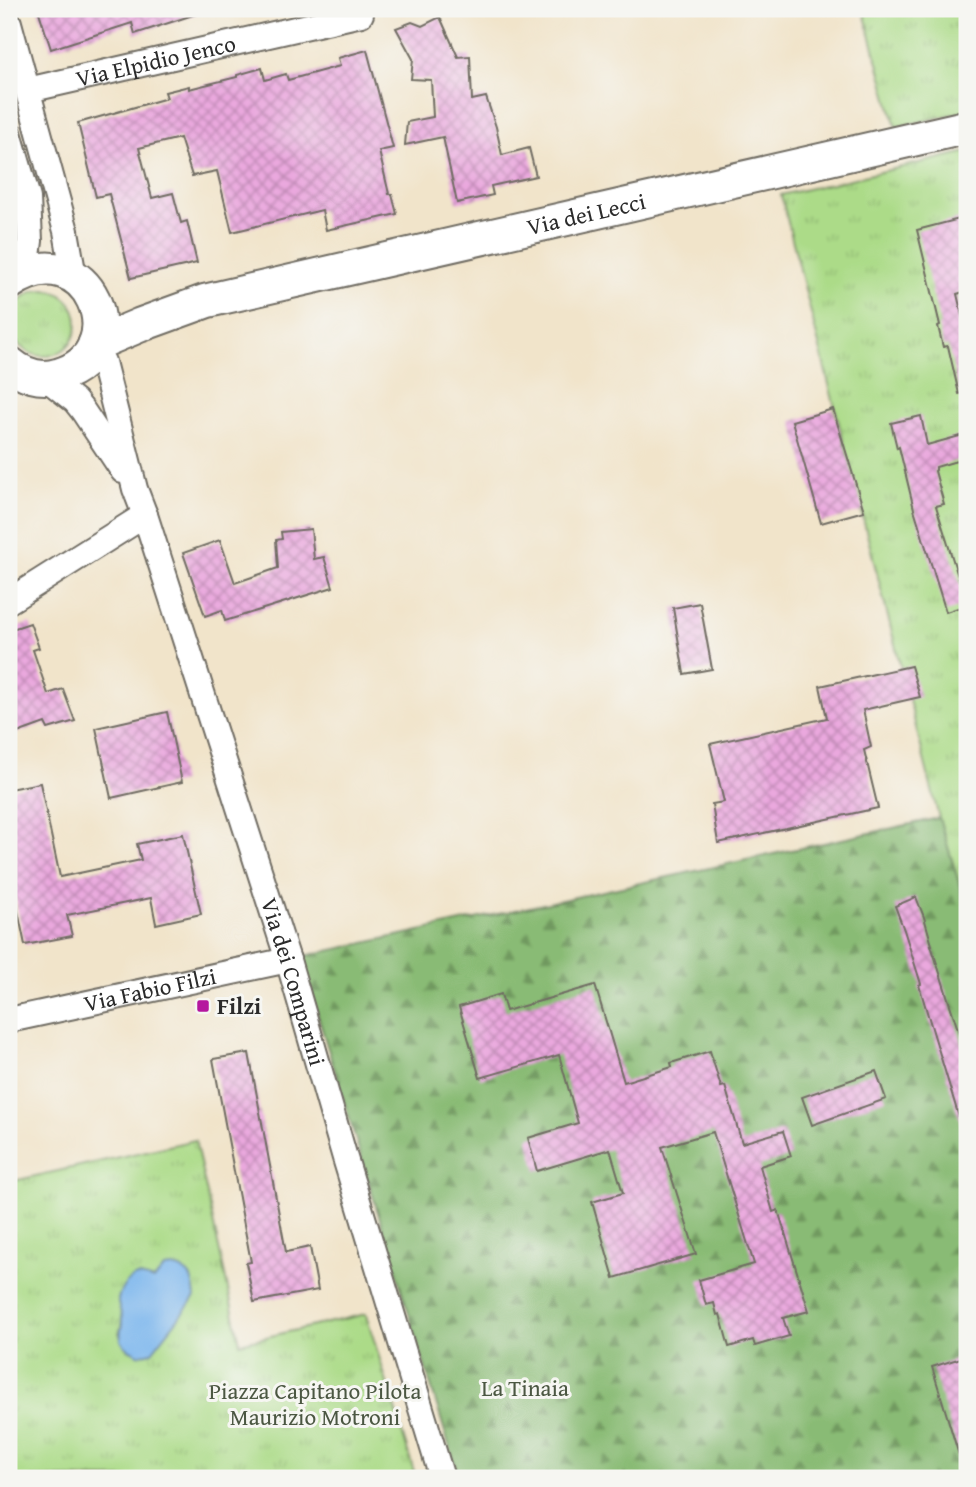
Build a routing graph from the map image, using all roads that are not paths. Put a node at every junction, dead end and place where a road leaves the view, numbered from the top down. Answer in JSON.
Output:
{"nodes":[{"id":1,"x":359,"y":9,"type":"edge"},
{"id":2,"x":9,"y":23,"type":"edge"},
{"id":3,"x":28,"y":89,"type":"junction"},
{"id":4,"x":967,"y":127,"type":"edge"},
{"id":5,"x":9,"y":133,"type":"edge"},
{"id":6,"x":17,"y":189,"type":"edge"},
{"id":7,"x":17,"y":278,"type":"edge"},
{"id":8,"x":85,"y":289,"type":"junction"},
{"id":9,"x":206,"y":301,"type":"junction"},
{"id":10,"x":95,"y":345,"type":"junction"},
{"id":11,"x":9,"y":363,"type":"edge"},
{"id":12,"x":46,"y":377,"type":"junction"},
{"id":13,"x":135,"y":489,"type":"junction"},
{"id":14,"x":145,"y":515,"type":"junction"},
{"id":15,"x":9,"y":601,"type":"edge"},
{"id":16,"x":288,"y":960,"type":"junction"},
{"id":17,"x":9,"y":1017,"type":"edge"},
{"id":18,"x":442,"y":1478,"type":"edge"}],
"edges":[{"from":1,"to":3,"type":"street","name":"Via Elpidio Jenco"},
{"from":2,"to":3,"type":"street"},
{"from":3,"to":8,"type":"street"},
{"from":4,"to":9,"type":"street","name":"Via dei Lecci"},
{"from":5,"to":6,"type":"street"},
{"from":6,"to":7,"type":"street"},
{"from":7,"to":8,"type":"street","name":"Via dei Lecci"},
{"from":8,"to":9,"type":"street","name":"Via dei Lecci"},
{"from":8,"to":10,"type":"street"},
{"from":9,"to":10,"type":"street","name":"Via dei Lecci"},
{"from":10,"to":12,"type":"street"},
{"from":10,"to":13,"type":"street","name":"Via dei Comparini"},
{"from":11,"to":12,"type":"street"},
{"from":12,"to":13,"type":"street","name":"Via dei Comparini"},
{"from":13,"to":14,"type":"street","name":"Via dei Comparini"},
{"from":14,"to":15,"type":"street"},
{"from":14,"to":16,"type":"street","name":"Via dei Comparini"},
{"from":16,"to":17,"type":"street","name":"Via Fabio Filzi"},
{"from":16,"to":18,"type":"street","name":"Via dei Comparini"}]}
